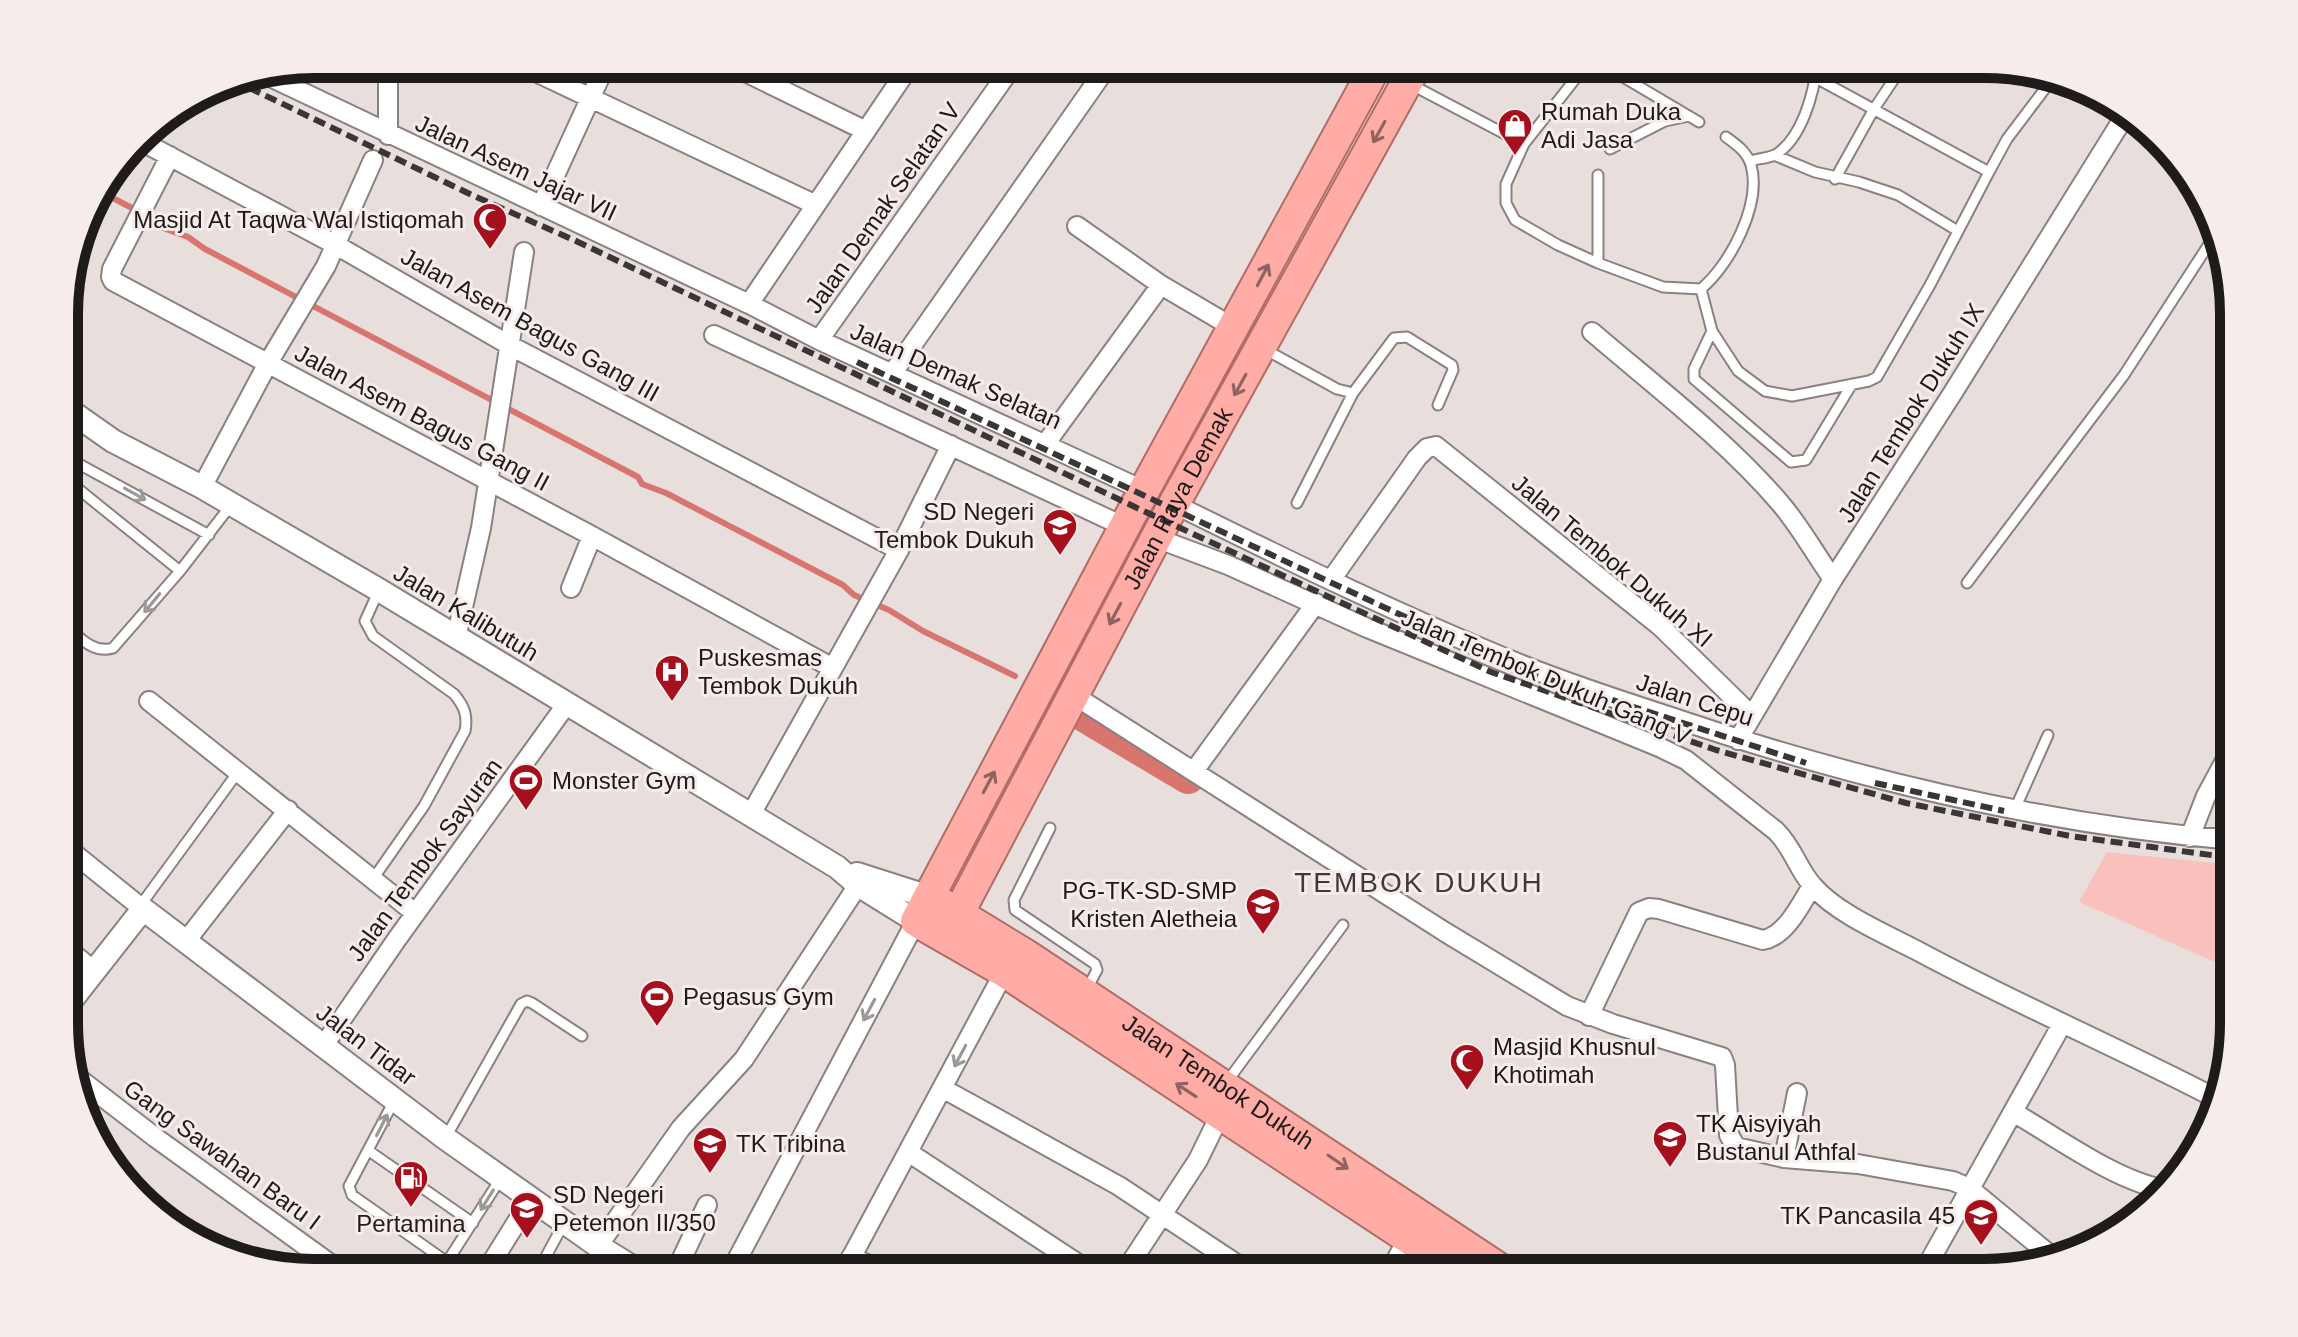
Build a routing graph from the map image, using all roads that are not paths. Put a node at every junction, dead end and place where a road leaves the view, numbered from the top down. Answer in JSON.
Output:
{"nodes":[{"id":1,"x":388,"y":78,"type":"edge"},
{"id":2,"x":548,"y":78,"type":"edge"},
{"id":3,"x":599,"y":78,"type":"edge"},
{"id":4,"x":758,"y":78,"type":"edge"},
{"id":5,"x":902,"y":78,"type":"edge"},
{"id":6,"x":1004,"y":78,"type":"edge"},
{"id":7,"x":1099,"y":78,"type":"edge"},
{"id":8,"x":1359,"y":78,"type":"edge"},
{"id":9,"x":1409,"y":78,"type":"edge"},
{"id":10,"x":1420,"y":78,"type":"edge"},
{"id":11,"x":1576,"y":78,"type":"edge"},
{"id":12,"x":1625,"y":78,"type":"edge"},
{"id":13,"x":1816,"y":78,"type":"joint"},
{"id":14,"x":1895,"y":78,"type":"edge"},
{"id":15,"x":278,"y":81,"type":"edge"},
{"id":16,"x":2047,"y":87,"type":"edge"},
{"id":17,"x":590,"y":98,"type":"junction"},
{"id":18,"x":1874,"y":109,"type":"junction"},
{"id":19,"x":1689,"y":116,"type":"junction"},
{"id":20,"x":1699,"y":122,"type":"dead end"},
{"id":21,"x":2121,"y":122,"type":"edge"},
{"id":22,"x":866,"y":131,"type":"junction"},
{"id":23,"x":388,"y":135,"type":"junction"},
{"id":24,"x":1726,"y":137,"type":"dead end"},
{"id":25,"x":1524,"y":144,"type":"junction"},
{"id":26,"x":150,"y":145,"type":"edge"},
{"id":27,"x":1610,"y":149,"type":"dead end"},
{"id":28,"x":1774,"y":155,"type":"junction"},
{"id":29,"x":170,"y":156,"type":"junction"},
{"id":30,"x":373,"y":160,"type":"dead end"},
{"id":31,"x":1750,"y":161,"type":"junction"},
{"id":32,"x":1989,"y":172,"type":"junction"},
{"id":33,"x":1598,"y":175,"type":"dead end"},
{"id":34,"x":1835,"y":179,"type":"junction"},
{"id":35,"x":816,"y":205,"type":"junction"},
{"id":36,"x":541,"y":206,"type":"junction"},
{"id":37,"x":1077,"y":226,"type":"dead end"},
{"id":38,"x":1958,"y":231,"type":"junction"},
{"id":39,"x":2209,"y":244,"type":"edge"},
{"id":40,"x":336,"y":245,"type":"junction"},
{"id":41,"x":524,"y":252,"type":"dead end"},
{"id":42,"x":1598,"y":263,"type":"junction"},
{"id":43,"x":1161,"y":285,"type":"junction"},
{"id":44,"x":1701,"y":289,"type":"junction"},
{"id":45,"x":749,"y":304,"type":"junction"},
{"id":46,"x":1234,"y":328,"type":"junction"},
{"id":47,"x":1712,"y":331,"type":"junction"},
{"id":48,"x":1592,"y":332,"type":"dead end"},
{"id":49,"x":714,"y":335,"type":"dead end"},
{"id":50,"x":819,"y":340,"type":"junction"},
{"id":51,"x":509,"y":345,"type":"junction"},
{"id":52,"x":1261,"y":347,"type":"junction"},
{"id":53,"x":268,"y":363,"type":"junction"},
{"id":54,"x":892,"y":374,"type":"junction"},
{"id":55,"x":1852,"y":384,"type":"junction"},
{"id":56,"x":1353,"y":393,"type":"junction"},
{"id":57,"x":1438,"y":405,"type":"dead end"},
{"id":58,"x":78,"y":417,"type":"edge"},
{"id":59,"x":1046,"y":443,"type":"junction"},
{"id":60,"x":951,"y":445,"type":"junction"},
{"id":61,"x":78,"y":464,"type":"edge"},
{"id":62,"x":489,"y":482,"type":"junction"},
{"id":63,"x":202,"y":487,"type":"junction"},
{"id":64,"x":78,"y":489,"type":"edge"},
{"id":65,"x":1145,"y":491,"type":"junction"},
{"id":66,"x":1297,"y":503,"type":"dead end"},
{"id":67,"x":1174,"y":504,"type":"junction"},
{"id":68,"x":231,"y":505,"type":"junction"},
{"id":69,"x":1125,"y":527,"type":"junction"},
{"id":70,"x":209,"y":535,"type":"junction"},
{"id":71,"x":592,"y":536,"type":"junction"},
{"id":72,"x":1156,"y":538,"type":"junction"},
{"id":73,"x":899,"y":550,"type":"junction"},
{"id":74,"x":180,"y":571,"type":"junction"},
{"id":75,"x":1833,"y":579,"type":"junction"},
{"id":76,"x":1331,"y":580,"type":"junction"},
{"id":77,"x":1967,"y":583,"type":"dead end"},
{"id":78,"x":571,"y":588,"type":"dead end"},
{"id":79,"x":379,"y":590,"type":"junction"},
{"id":80,"x":1316,"y":603,"type":"junction"},
{"id":81,"x":78,"y":636,"type":"edge"},
{"id":82,"x":456,"y":638,"type":"junction"},
{"id":83,"x":831,"y":667,"type":"junction"},
{"id":84,"x":1072,"y":694,"type":"junction"},
{"id":85,"x":149,"y":701,"type":"dead end"},
{"id":86,"x":566,"y":705,"type":"junction"},
{"id":87,"x":1751,"y":715,"type":"junction"},
{"id":88,"x":2048,"y":735,"type":"dead end"},
{"id":89,"x":1738,"y":740,"type":"junction"},
{"id":90,"x":1194,"y":771,"type":"junction"},
{"id":91,"x":238,"y":772,"type":"junction"},
{"id":92,"x":2219,"y":772,"type":"edge"},
{"id":93,"x":2015,"y":809,"type":"junction"},
{"id":94,"x":288,"y":810,"type":"junction"},
{"id":95,"x":750,"y":816,"type":"junction"},
{"id":96,"x":1050,"y":828,"type":"dead end"},
{"id":97,"x":2190,"y":837,"type":"junction"},
{"id":98,"x":2219,"y":839,"type":"edge"},
{"id":99,"x":78,"y":857,"type":"edge"},
{"id":100,"x":373,"y":879,"type":"junction"},
{"id":101,"x":861,"y":881,"type":"junction"},
{"id":102,"x":1812,"y":886,"type":"junction"},
{"id":103,"x":141,"y":907,"type":"junction"},
{"id":104,"x":923,"y":909,"type":"junction"},
{"id":105,"x":415,"y":913,"type":"junction"},
{"id":106,"x":952,"y":924,"type":"junction"},
{"id":107,"x":1343,"y":925,"type":"dead end"},
{"id":108,"x":186,"y":941,"type":"junction"},
{"id":109,"x":78,"y":958,"type":"edge"},
{"id":110,"x":1011,"y":960,"type":"junction"},
{"id":111,"x":93,"y":970,"type":"junction"},
{"id":112,"x":78,"y":991,"type":"edge"},
{"id":113,"x":1084,"y":994,"type":"junction"},
{"id":114,"x":1589,"y":1016,"type":"junction"},
{"id":115,"x":2062,"y":1024,"type":"junction"},
{"id":116,"x":582,"y":1036,"type":"dead end"},
{"id":117,"x":324,"y":1045,"type":"junction"},
{"id":118,"x":86,"y":1084,"type":"edge"},
{"id":119,"x":942,"y":1088,"type":"junction"},
{"id":120,"x":1797,"y":1093,"type":"dead end"},
{"id":121,"x":2208,"y":1094,"type":"edge"},
{"id":122,"x":395,"y":1099,"type":"junction"},
{"id":123,"x":1223,"y":1100,"type":"junction"},
{"id":124,"x":2013,"y":1112,"type":"junction"},
{"id":125,"x":445,"y":1138,"type":"junction"},
{"id":126,"x":369,"y":1151,"type":"junction"},
{"id":127,"x":908,"y":1152,"type":"junction"},
{"id":128,"x":1784,"y":1158,"type":"junction"},
{"id":129,"x":501,"y":1178,"type":"junction"},
{"id":130,"x":2153,"y":1187,"type":"edge"},
{"id":131,"x":1969,"y":1188,"type":"junction"},
{"id":132,"x":531,"y":1199,"type":"junction"},
{"id":133,"x":707,"y":1205,"type":"dead end"},
{"id":134,"x":1163,"y":1214,"type":"junction"},
{"id":135,"x":565,"y":1222,"type":"junction"},
{"id":136,"x":473,"y":1223,"type":"junction"},
{"id":137,"x":1408,"y":1238,"type":"junction"},
{"id":138,"x":598,"y":1246,"type":"junction"},
{"id":139,"x":2044,"y":1250,"type":"edge"},
{"id":140,"x":1229,"y":1258,"type":"edge"},
{"id":141,"x":1397,"y":1258,"type":"edge"},
{"id":142,"x":1439,"y":1258,"type":"edge"},
{"id":143,"x":1482,"y":1258,"type":"edge"},
{"id":144,"x":1931,"y":1258,"type":"edge"},
{"id":145,"x":324,"y":1259,"type":"edge"},
{"id":146,"x":442,"y":1259,"type":"edge"},
{"id":147,"x":449,"y":1259,"type":"edge"},
{"id":148,"x":494,"y":1259,"type":"edge"},
{"id":149,"x":545,"y":1259,"type":"edge"},
{"id":150,"x":612,"y":1259,"type":"edge"},
{"id":151,"x":682,"y":1259,"type":"edge"},
{"id":152,"x":738,"y":1259,"type":"edge"},
{"id":153,"x":850,"y":1259,"type":"edge"},
{"id":154,"x":1070,"y":1259,"type":"edge"},
{"id":155,"x":1134,"y":1259,"type":"edge"}],
"edges":[{"from":1,"to":23,"type":"street"},
{"from":2,"to":17,"type":"street"},
{"from":3,"to":17,"type":"street"},
{"from":4,"to":22,"type":"street"},
{"from":5,"to":22,"type":"street"},
{"from":6,"to":50,"type":"street","name":"Jalan Demak Selatan V"},
{"from":7,"to":54,"type":"street"},
{"from":46,"to":8,"type":"highway","name":"Jalan Raya Demak","one_way":true},
{"from":9,"to":52,"type":"highway","name":"Jalan Raya Demak","one_way":true},
{"from":10,"to":25,"type":"lane"},
{"from":11,"to":25,"type":"lane"},
{"from":12,"to":19,"type":"lane"},
{"from":13,"to":18,"type":"lane"},
{"from":13,"to":28,"type":"lane"},
{"from":14,"to":18,"type":"lane"},
{"from":15,"to":23,"type":"street","name":"Jalan Asem Jajar VII"},
{"from":16,"to":32,"type":"lane"},
{"from":17,"to":35,"type":"street"},
{"from":17,"to":36,"type":"street"},
{"from":18,"to":32,"type":"lane"},
{"from":18,"to":34,"type":"lane"},
{"from":19,"to":20,"type":"lane"},
{"from":19,"to":27,"type":"lane"},
{"from":21,"to":75,"type":"street","name":"Jalan Tembok Dukuh IX"},
{"from":22,"to":35,"type":"street"},
{"from":23,"to":36,"type":"street","name":"Jalan Asem Jajar VII"},
{"from":24,"to":31,"type":"lane"},
{"from":25,"to":42,"type":"lane"},
{"from":26,"to":29,"type":"street","name":"Jalan Asem Bagus Gang III"},
{"from":28,"to":31,"type":"lane"},
{"from":28,"to":34,"type":"lane"},
{"from":29,"to":40,"type":"street","name":"Jalan Asem Bagus Gang III"},
{"from":29,"to":53,"type":"street","name":"Jalan Asem Bagus Gang II"},
{"from":30,"to":40,"type":"street"},
{"from":31,"to":44,"type":"lane"},
{"from":32,"to":38,"type":"lane"},
{"from":33,"to":42,"type":"lane"},
{"from":34,"to":38,"type":"lane"},
{"from":35,"to":45,"type":"street"},
{"from":36,"to":45,"type":"street","name":"Jalan Asem Jajar VII"},
{"from":37,"to":43,"type":"street"},
{"from":38,"to":55,"type":"lane"},
{"from":39,"to":77,"type":"lane"},
{"from":40,"to":51,"type":"street","name":"Jalan Asem Bagus Gang III"},
{"from":40,"to":53,"type":"street"},
{"from":41,"to":51,"type":"street"},
{"from":42,"to":44,"type":"lane"},
{"from":43,"to":46,"type":"street"},
{"from":43,"to":59,"type":"street"},
{"from":44,"to":47,"type":"lane"},
{"from":45,"to":50,"type":"street","name":"Jalan Demak Selatan"},
{"from":46,"to":65,"type":"highway","name":"Jalan Raya Demak"},
{"from":47,"to":55,"type":"lane"},
{"from":47,"to":55,"type":"lane"},
{"from":48,"to":75,"type":"street"},
{"from":49,"to":60,"type":"street"},
{"from":50,"to":54,"type":"street","name":"Jalan Demak Selatan"},
{"from":51,"to":62,"type":"street"},
{"from":51,"to":73,"type":"street","name":"Jalan Asem Bagus Gang III"},
{"from":52,"to":56,"type":"lane"},
{"from":52,"to":67,"type":"highway","name":"Jalan Raya Demak","one_way":true},
{"from":53,"to":62,"type":"street","name":"Jalan Asem Bagus Gang II"},
{"from":53,"to":63,"type":"street"},
{"from":54,"to":59,"type":"street","name":"Jalan Demak Selatan"},
{"from":56,"to":57,"type":"lane"},
{"from":56,"to":66,"type":"lane"},
{"from":58,"to":63,"type":"street","name":"Jalan Kalibutuh"},
{"from":59,"to":65,"type":"street","name":"Jalan Demak Selatan"},
{"from":60,"to":69,"type":"street"},
{"from":60,"to":73,"type":"street"},
{"from":61,"to":70,"type":"lane","one_way":true},
{"from":62,"to":71,"type":"street","name":"Jalan Asem Bagus Gang II"},
{"from":62,"to":82,"type":"street"},
{"from":63,"to":68,"type":"street","name":"Jalan Kalibutuh"},
{"from":64,"to":74,"type":"lane"},
{"from":65,"to":69,"type":"highway","name":"Jalan Raya Demak"},
{"from":67,"to":72,"type":"highway","name":"Jalan Raya Demak"},
{"from":67,"to":76,"type":"street","name":"Jalan Cepu"},
{"from":68,"to":70,"type":"lane"},
{"from":68,"to":79,"type":"street","name":"Jalan Kalibutuh"},
{"from":104,"to":69,"type":"highway","name":"Jalan Raya Demak","one_way":true},
{"from":70,"to":74,"type":"lane"},
{"from":71,"to":78,"type":"street"},
{"from":71,"to":83,"type":"street","name":"Jalan Asem Bagus Gang II"},
{"from":72,"to":80,"type":"street","name":"Jalan Tembok Dukuh Gang V"},
{"from":72,"to":84,"type":"highway","name":"Jalan Raya Demak","one_way":true},
{"from":73,"to":83,"type":"street"},
{"from":74,"to":81,"type":"lane","one_way":true},
{"from":75,"to":87,"type":"street","name":"Jalan Tembok Dukuh IX"},
{"from":76,"to":87,"type":"street","name":"Jalan Tembok Dukuh XI"},
{"from":76,"to":89,"type":"street","name":"Jalan Cepu"},
{"from":79,"to":82,"type":"street","name":"Jalan Kalibutuh"},
{"from":79,"to":100,"type":"lane"},
{"from":80,"to":90,"type":"street"},
{"from":80,"to":102,"type":"street","name":"Jalan Tembok Dukuh Gang V"},
{"from":82,"to":86,"type":"street","name":"Jalan Kalibutuh"},
{"from":83,"to":95,"type":"street"},
{"from":84,"to":90,"type":"street"},
{"from":84,"to":106,"type":"highway","name":"Jalan Raya Demak"},
{"from":85,"to":91,"type":"street"},
{"from":86,"to":95,"type":"street","name":"Jalan Kalibutuh"},
{"from":86,"to":105,"type":"street","name":"Jalan Tembok Sayuran"},
{"from":87,"to":89,"type":"street","name":"Jalan Tembok Dukuh IX"},
{"from":88,"to":93,"type":"lane"},
{"from":89,"to":93,"type":"street","name":"Jalan Cepu"},
{"from":90,"to":114,"type":"street"},
{"from":91,"to":94,"type":"street"},
{"from":91,"to":103,"type":"lane"},
{"from":92,"to":97,"type":"street"},
{"from":93,"to":97,"type":"street","name":"Jalan Cepu"},
{"from":94,"to":100,"type":"street"},
{"from":94,"to":108,"type":"street"},
{"from":95,"to":101,"type":"street","name":"Jalan Kalibutuh"},
{"from":96,"to":113,"type":"lane"},
{"from":97,"to":98,"type":"street","name":"Jalan Cepu"},
{"from":99,"to":103,"type":"street","name":"Jalan Tidar"},
{"from":100,"to":105,"type":"street"},
{"from":101,"to":104,"type":"street","name":"Jalan Kalibutuh"},
{"from":101,"to":138,"type":"street"},
{"from":102,"to":114,"type":"street"},
{"from":102,"to":115,"type":"street","name":"Jalan Tembok Dukuh Gang V"},
{"from":103,"to":108,"type":"street","name":"Jalan Tidar"},
{"from":103,"to":111,"type":"street"},
{"from":104,"to":106,"type":"highway","name":"Jalan Tembok Dukuh"},
{"from":104,"to":152,"type":"street","one_way":true},
{"from":105,"to":117,"type":"street","name":"Jalan Tembok Sayuran"},
{"from":106,"to":110,"type":"highway","name":"Jalan Tembok Dukuh"},
{"from":107,"to":123,"type":"lane"},
{"from":108,"to":117,"type":"street","name":"Jalan Tidar"},
{"from":109,"to":111,"type":"street"},
{"from":110,"to":113,"type":"highway","name":"Jalan Tembok Dukuh"},
{"from":110,"to":119,"type":"street","one_way":true},
{"from":123,"to":110,"type":"highway","name":"Jalan Tembok Dukuh","one_way":true},
{"from":111,"to":112,"type":"street"},
{"from":113,"to":123,"type":"highway","name":"Jalan Tembok Dukuh"},
{"from":114,"to":128,"type":"street"},
{"from":115,"to":121,"type":"street","name":"Jalan Tembok Dukuh Gang V"},
{"from":115,"to":124,"type":"street"},
{"from":116,"to":125,"type":"lane"},
{"from":117,"to":122,"type":"street","name":"Jalan Tidar"},
{"from":118,"to":145,"type":"street","name":"Gang Sawahan Baru I"},
{"from":119,"to":127,"type":"street"},
{"from":119,"to":134,"type":"street"},
{"from":120,"to":128,"type":"street"},
{"from":122,"to":125,"type":"street","name":"Jalan Tidar"},
{"from":126,"to":122,"type":"lane","one_way":true},
{"from":123,"to":134,"type":"street"},
{"from":123,"to":137,"type":"highway","name":"Jalan Tembok Dukuh"},
{"from":123,"to":143,"type":"highway","name":"Jalan Tembok Dukuh","one_way":true},
{"from":124,"to":130,"type":"street"},
{"from":124,"to":131,"type":"street"},
{"from":125,"to":129,"type":"street","name":"Jalan Tidar"},
{"from":126,"to":136,"type":"lane"},
{"from":126,"to":146,"type":"lane"},
{"from":127,"to":153,"type":"street"},
{"from":127,"to":154,"type":"street"},
{"from":128,"to":131,"type":"street"},
{"from":129,"to":132,"type":"street","name":"Jalan Tidar"},
{"from":129,"to":136,"type":"lane","one_way":true},
{"from":131,"to":139,"type":"street"},
{"from":131,"to":144,"type":"street"},
{"from":132,"to":135,"type":"street","name":"Jalan Tidar"},
{"from":132,"to":148,"type":"street"},
{"from":133,"to":151,"type":"street"},
{"from":134,"to":140,"type":"street"},
{"from":134,"to":155,"type":"street"},
{"from":135,"to":138,"type":"street","name":"Jalan Tidar"},
{"from":135,"to":149,"type":"lane"},
{"from":136,"to":147,"type":"lane"},
{"from":137,"to":141,"type":"street"},
{"from":137,"to":142,"type":"highway","name":"Jalan Tembok Dukuh"},
{"from":138,"to":150,"type":"street","name":"Jalan Tidar"}]}
